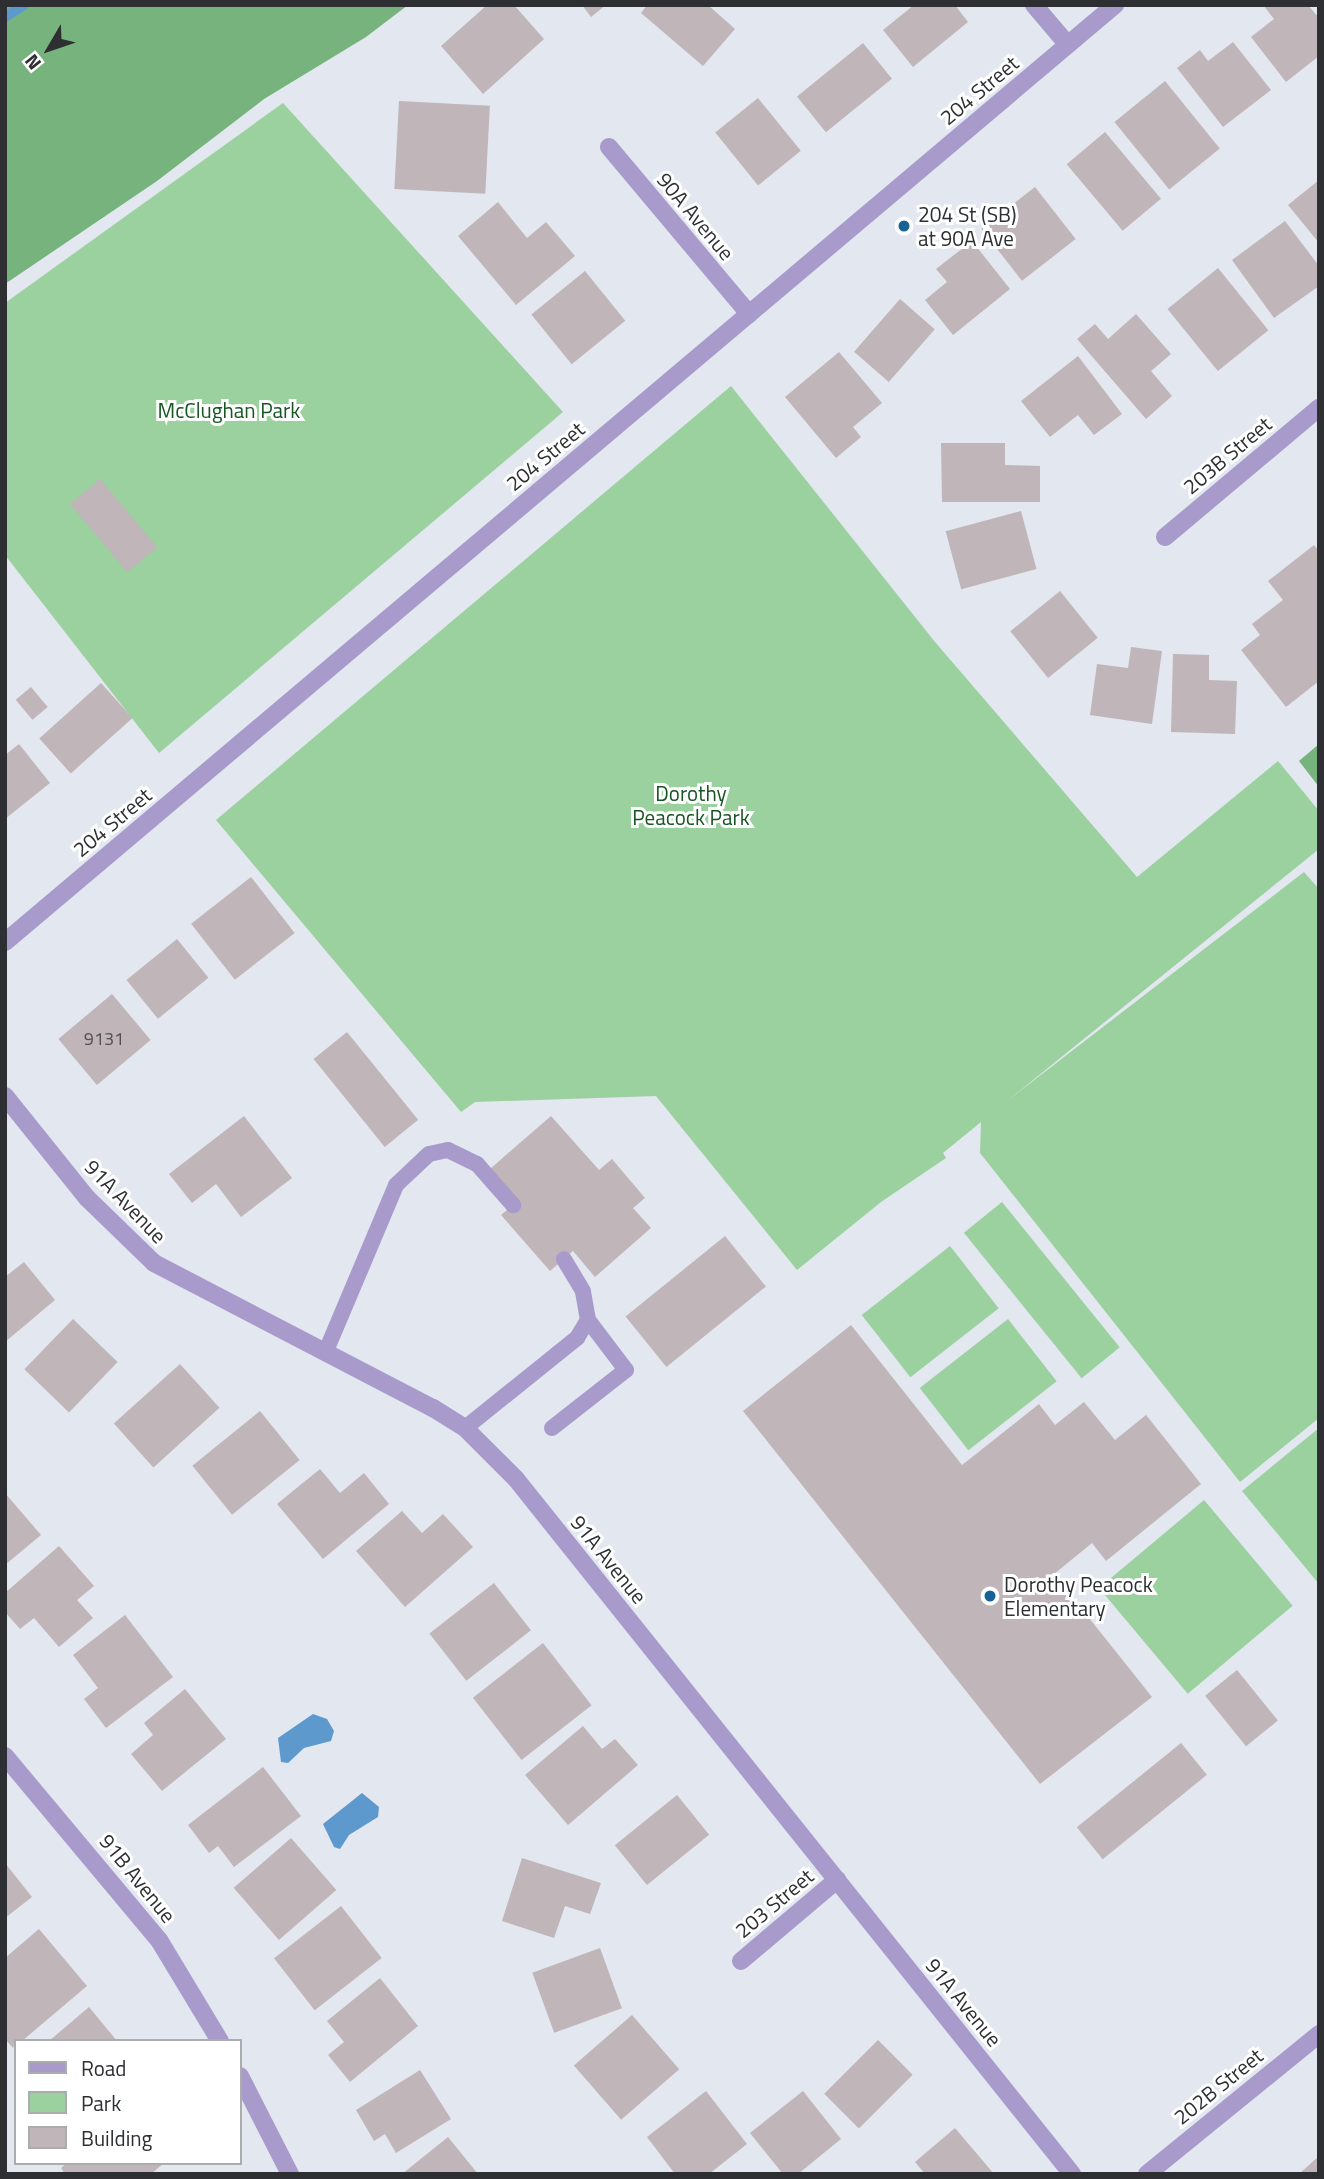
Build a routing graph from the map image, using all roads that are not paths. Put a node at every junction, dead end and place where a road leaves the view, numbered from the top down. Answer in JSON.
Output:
{"nodes":[{"id":1,"x":1034,"y":5,"type":"edge"},
{"id":2,"x":1115,"y":5,"type":"edge"},
{"id":3,"x":1068,"y":45,"type":"junction"},
{"id":4,"x":609,"y":148,"type":"dead end"},
{"id":5,"x":749,"y":314,"type":"junction"},
{"id":6,"x":1319,"y":408,"type":"edge"},
{"id":7,"x":1165,"y":537,"type":"dead end"},
{"id":8,"x":5,"y":942,"type":"edge"},
{"id":9,"x":5,"y":1096,"type":"edge"},
{"id":10,"x":513,"y":1205,"type":"dead end"},
{"id":11,"x":564,"y":1259,"type":"dead end"},
{"id":12,"x":588,"y":1320,"type":"junction"},
{"id":13,"x":326,"y":1351,"type":"junction"},
{"id":14,"x":465,"y":1428,"type":"junction"},
{"id":15,"x":552,"y":1428,"type":"dead end"},
{"id":16,"x":5,"y":1756,"type":"edge"},
{"id":17,"x":837,"y":1880,"type":"junction"},
{"id":18,"x":741,"y":1961,"type":"dead end"},
{"id":19,"x":1319,"y":2034,"type":"edge"},
{"id":20,"x":219,"y":2039,"type":"edge"},
{"id":21,"x":242,"y":2080,"type":"edge"},
{"id":22,"x":290,"y":2174,"type":"edge"},
{"id":23,"x":1072,"y":2174,"type":"edge"},
{"id":24,"x":1147,"y":2174,"type":"edge"}],
"edges":[{"from":1,"to":3,"type":"street"},
{"from":2,"to":3,"type":"street","name":"204 Street"},
{"from":3,"to":5,"type":"street","name":"204 Street"},
{"from":4,"to":5,"type":"street","name":"90A Avenue"},
{"from":5,"to":8,"type":"street","name":"204 Street"},
{"from":6,"to":7,"type":"street","name":"203B Street"},
{"from":9,"to":13,"type":"street","name":"91A Avenue"},
{"from":10,"to":13,"type":"lane"},
{"from":11,"to":12,"type":"lane"},
{"from":12,"to":14,"type":"lane"},
{"from":12,"to":15,"type":"lane"},
{"from":13,"to":14,"type":"street","name":"91A Avenue"},
{"from":14,"to":17,"type":"street","name":"91A Avenue"},
{"from":16,"to":20,"type":"street","name":"91B Avenue"},
{"from":17,"to":18,"type":"street","name":"203 Street"},
{"from":17,"to":23,"type":"street","name":"91A Avenue"},
{"from":19,"to":24,"type":"street","name":"202B Street"},
{"from":21,"to":22,"type":"street"}]}
